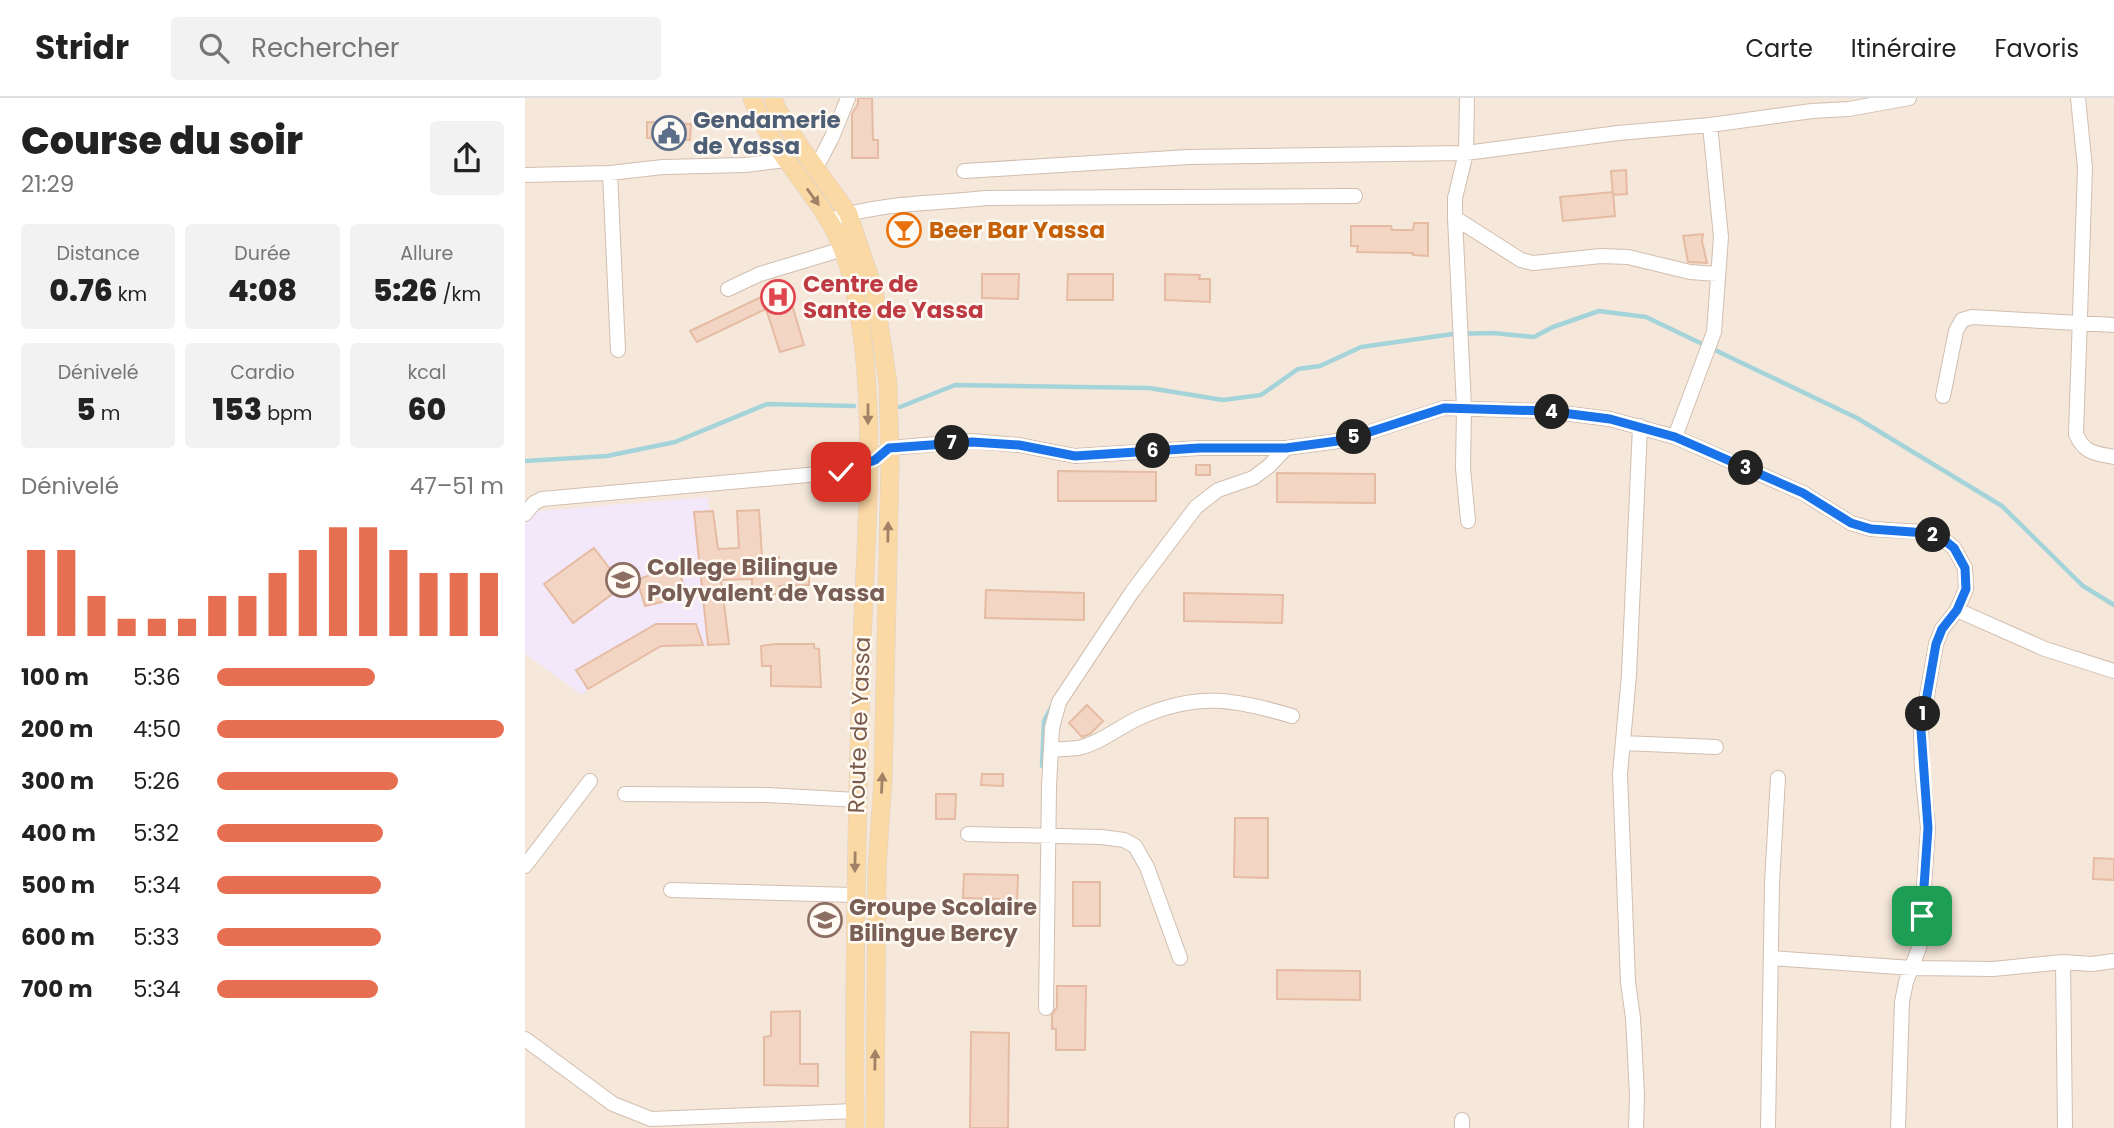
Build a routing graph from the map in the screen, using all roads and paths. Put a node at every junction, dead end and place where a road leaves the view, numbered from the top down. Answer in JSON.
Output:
{"nodes":[{"id":1,"x":752,"y":98,"type":"edge"},
{"id":2,"x":773,"y":98,"type":"edge"},
{"id":3,"x":848,"y":98,"type":"edge"},
{"id":4,"x":1467,"y":98,"type":"edge"},
{"id":5,"x":1909,"y":98,"type":"edge"},
{"id":6,"x":2078,"y":98,"type":"edge"},
{"id":7,"x":1710,"y":125,"type":"junction"},
{"id":8,"x":1467,"y":153,"type":"junction"},
{"id":9,"x":786,"y":160,"type":"junction"},
{"id":10,"x":816,"y":168,"type":"junction"},
{"id":11,"x":964,"y":171,"type":"dead end"},
{"id":12,"x":610,"y":173,"type":"junction"},
{"id":13,"x":525,"y":175,"type":"edge"},
{"id":14,"x":1355,"y":196,"type":"dead end"},
{"id":15,"x":848,"y":213,"type":"junction"},
{"id":16,"x":1455,"y":218,"type":"junction"},
{"id":17,"x":829,"y":220,"type":"junction"},
{"id":18,"x":843,"y":249,"type":"junction"},
{"id":19,"x":1717,"y":274,"type":"junction"},
{"id":20,"x":728,"y":289,"type":"dead end"},
{"id":21,"x":2079,"y":323,"type":"junction"},
{"id":22,"x":2114,"y":326,"type":"edge"},
{"id":23,"x":618,"y":350,"type":"dead end"},
{"id":24,"x":1943,"y":396,"type":"dead end"},
{"id":25,"x":1464,"y":407,"type":"junction"},
{"id":26,"x":1640,"y":426,"type":"junction"},
{"id":27,"x":1675,"y":437,"type":"junction"},
{"id":28,"x":889,"y":448,"type":"junction"},
{"id":29,"x":1286,"y":448,"type":"junction"},
{"id":30,"x":2114,"y":457,"type":"edge"},
{"id":31,"x":868,"y":463,"type":"junction"},
{"id":32,"x":525,"y":513,"type":"edge"},
{"id":33,"x":1468,"y":521,"type":"dead end"},
{"id":34,"x":1957,"y":610,"type":"junction"},
{"id":35,"x":2114,"y":671,"type":"edge"},
{"id":36,"x":1292,"y":716,"type":"dead end"},
{"id":37,"x":1623,"y":743,"type":"junction"},
{"id":38,"x":1716,"y":747,"type":"dead end"},
{"id":39,"x":1051,"y":750,"type":"junction"},
{"id":40,"x":1778,"y":778,"type":"dead end"},
{"id":41,"x":590,"y":780,"type":"dead end"},
{"id":42,"x":625,"y":794,"type":"dead end"},
{"id":43,"x":857,"y":800,"type":"junction"},
{"id":44,"x":856,"y":829,"type":"junction"},
{"id":45,"x":879,"y":831,"type":"junction"},
{"id":46,"x":968,"y":834,"type":"dead end"},
{"id":47,"x":1049,"y":835,"type":"junction"},
{"id":48,"x":525,"y":866,"type":"edge"},
{"id":49,"x":671,"y":890,"type":"dead end"},
{"id":50,"x":855,"y":895,"type":"junction"},
{"id":51,"x":1180,"y":958,"type":"dead end"},
{"id":52,"x":1772,"y":958,"type":"junction"},
{"id":53,"x":2114,"y":961,"type":"edge"},
{"id":54,"x":2063,"y":962,"type":"junction"},
{"id":55,"x":1912,"y":968,"type":"junction"},
{"id":56,"x":1046,"y":1008,"type":"dead end"},
{"id":57,"x":525,"y":1039,"type":"edge"},
{"id":58,"x":855,"y":1119,"type":"edge"},
{"id":59,"x":651,"y":1123,"type":"edge"},
{"id":60,"x":875,"y":1128,"type":"edge"},
{"id":61,"x":1636,"y":1128,"type":"edge"},
{"id":62,"x":1769,"y":1128,"type":"edge"},
{"id":63,"x":1898,"y":1128,"type":"edge"},
{"id":64,"x":2065,"y":1128,"type":"edge"}],
"edges":[{"from":1,"to":9,"type":"main road","name":"Route de Yassa"},
{"from":2,"to":10,"type":"main road","name":"Route de Yassa"},
{"from":3,"to":10,"type":"street"},
{"from":4,"to":8,"type":"street"},
{"from":5,"to":7,"type":"street"},
{"from":6,"to":21,"type":"street"},
{"from":7,"to":8,"type":"street"},
{"from":7,"to":19,"type":"street"},
{"from":8,"to":11,"type":"street"},
{"from":8,"to":16,"type":"street"},
{"from":9,"to":12,"type":"street"},
{"from":9,"to":17,"type":"main road","name":"Route de Yassa","one_way":true},
{"from":10,"to":15,"type":"main road","name":"Route de Yassa"},
{"from":12,"to":13,"type":"street"},
{"from":12,"to":23,"type":"street"},
{"from":14,"to":15,"type":"street"},
{"from":15,"to":17,"type":"street"},
{"from":15,"to":28,"type":"main road","name":"Route de Yassa"},
{"from":16,"to":19,"type":"street"},
{"from":16,"to":25,"type":"street"},
{"from":17,"to":18,"type":"main road","name":"Route de Yassa"},
{"from":18,"to":20,"type":"street"},
{"from":18,"to":31,"type":"main road","name":"Route de Yassa","one_way":true},
{"from":19,"to":27,"type":"street"},
{"from":21,"to":22,"type":"street"},
{"from":21,"to":24,"type":"street"},
{"from":21,"to":30,"type":"street"},
{"from":25,"to":26,"type":"street"},
{"from":25,"to":29,"type":"street"},
{"from":25,"to":33,"type":"street"},
{"from":26,"to":27,"type":"street"},
{"from":26,"to":37,"type":"street"},
{"from":27,"to":34,"type":"street"},
{"from":28,"to":29,"type":"street"},
{"from":28,"to":31,"type":"street"},
{"from":45,"to":28,"type":"main road","name":"Route de Yassa","one_way":true},
{"from":29,"to":39,"type":"street"},
{"from":31,"to":32,"type":"street"},
{"from":31,"to":43,"type":"main road","name":"Route de Yassa"},
{"from":34,"to":35,"type":"street"},
{"from":34,"to":55,"type":"street"},
{"from":36,"to":39,"type":"street"},
{"from":37,"to":38,"type":"street"},
{"from":37,"to":61,"type":"street"},
{"from":39,"to":47,"type":"street"},
{"from":40,"to":52,"type":"street"},
{"from":41,"to":48,"type":"street"},
{"from":42,"to":43,"type":"street"},
{"from":43,"to":44,"type":"main road","name":"Route de Yassa"},
{"from":44,"to":45,"type":"main road"},
{"from":44,"to":50,"type":"main road","name":"Route de Yassa","one_way":true},
{"from":60,"to":45,"type":"main road","name":"Route de Yassa","one_way":true},
{"from":46,"to":47,"type":"street"},
{"from":47,"to":51,"type":"street"},
{"from":47,"to":56,"type":"street"},
{"from":49,"to":50,"type":"street"},
{"from":50,"to":58,"type":"main road","name":"Route de Yassa"},
{"from":52,"to":55,"type":"street"},
{"from":52,"to":62,"type":"street"},
{"from":53,"to":54,"type":"street"},
{"from":54,"to":55,"type":"street"},
{"from":54,"to":64,"type":"street"},
{"from":55,"to":63,"type":"street"},
{"from":57,"to":59,"type":"street"},
{"from":58,"to":59,"type":"street"}]}
